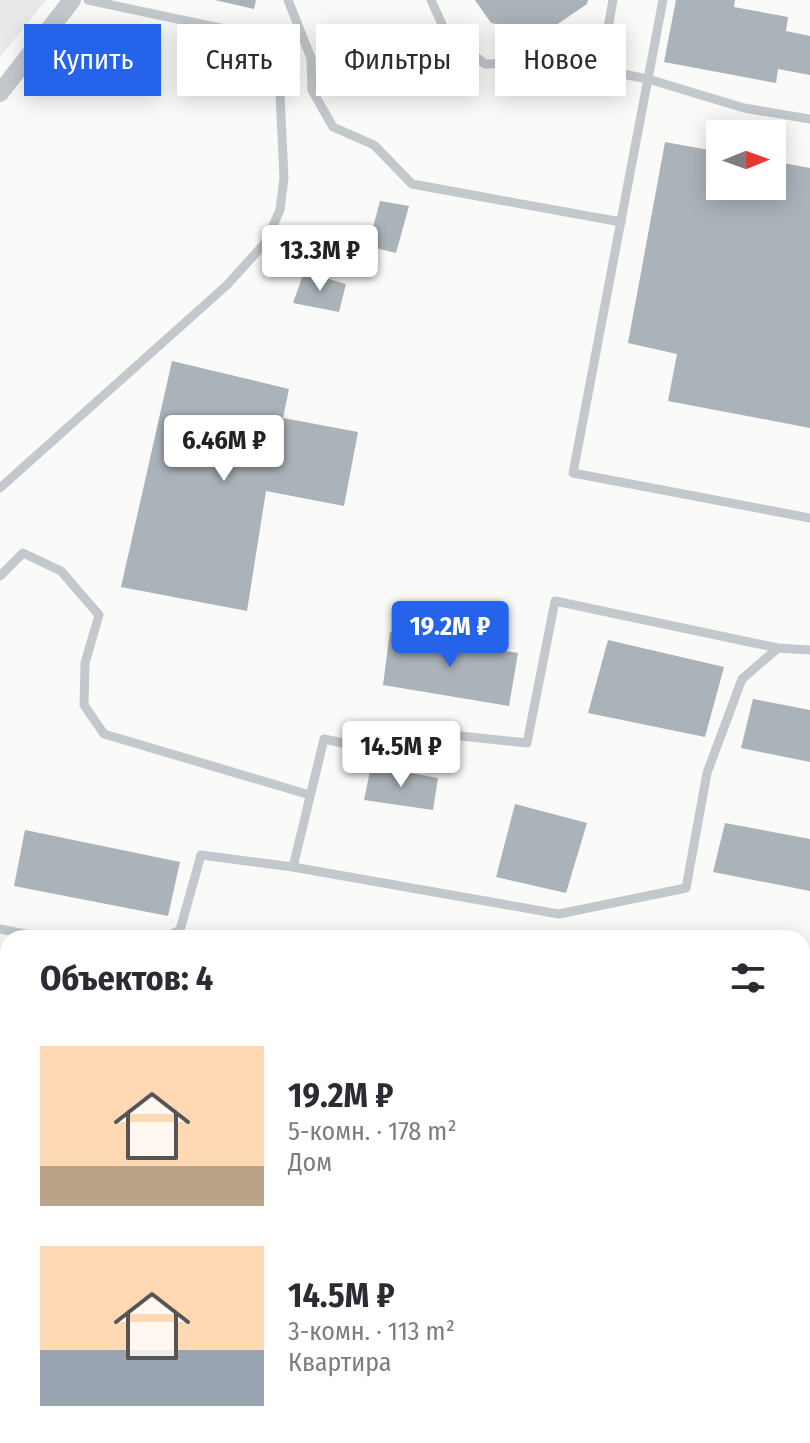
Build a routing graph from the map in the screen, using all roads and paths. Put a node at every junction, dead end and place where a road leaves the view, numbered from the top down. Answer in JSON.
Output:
{"nodes":[{"id":1,"x":72,"y":0,"type":"edge"},
{"id":2,"x":88,"y":0,"type":"edge"},
{"id":3,"x":288,"y":0,"type":"edge"},
{"id":4,"x":431,"y":0,"type":"edge"},
{"id":5,"x":613,"y":0,"type":"edge"},
{"id":6,"x":663,"y":0,"type":"edge"},
{"id":7,"x":609,"y":24,"type":"edge"},
{"id":8,"x":495,"y":64,"type":"edge"},
{"id":9,"x":626,"y":75,"type":"edge"},
{"id":10,"x":648,"y":79,"type":"junction"},
{"id":11,"x":0,"y":93,"type":"edge"},
{"id":12,"x":810,"y":119,"type":"edge"},
{"id":13,"x":621,"y":222,"type":"junction"},
{"id":14,"x":0,"y":488,"type":"edge"},
{"id":15,"x":810,"y":518,"type":"edge"},
{"id":16,"x":0,"y":576,"type":"edge"},
{"id":17,"x":778,"y":648,"type":"junction"},
{"id":18,"x":810,"y":650,"type":"edge"},
{"id":19,"x":310,"y":795,"type":"junction"},
{"id":20,"x":293,"y":867,"type":"junction"},
{"id":21,"x":180,"y":930,"type":"edge"}],
"edges":[{"from":1,"to":11,"type":"street"},
{"from":2,"to":14,"type":"lane"},
{"from":3,"to":13,"type":"lane"},
{"from":4,"to":8,"type":"lane"},
{"from":5,"to":7,"type":"lane"},
{"from":6,"to":10,"type":"lane"},
{"from":9,"to":10,"type":"lane"},
{"from":10,"to":12,"type":"lane"},
{"from":10,"to":13,"type":"lane"},
{"from":13,"to":15,"type":"lane"},
{"from":16,"to":19,"type":"lane"},
{"from":17,"to":18,"type":"lane"},
{"from":17,"to":19,"type":"lane"},
{"from":17,"to":20,"type":"lane"},
{"from":19,"to":20,"type":"lane"},
{"from":20,"to":21,"type":"lane"}]}
